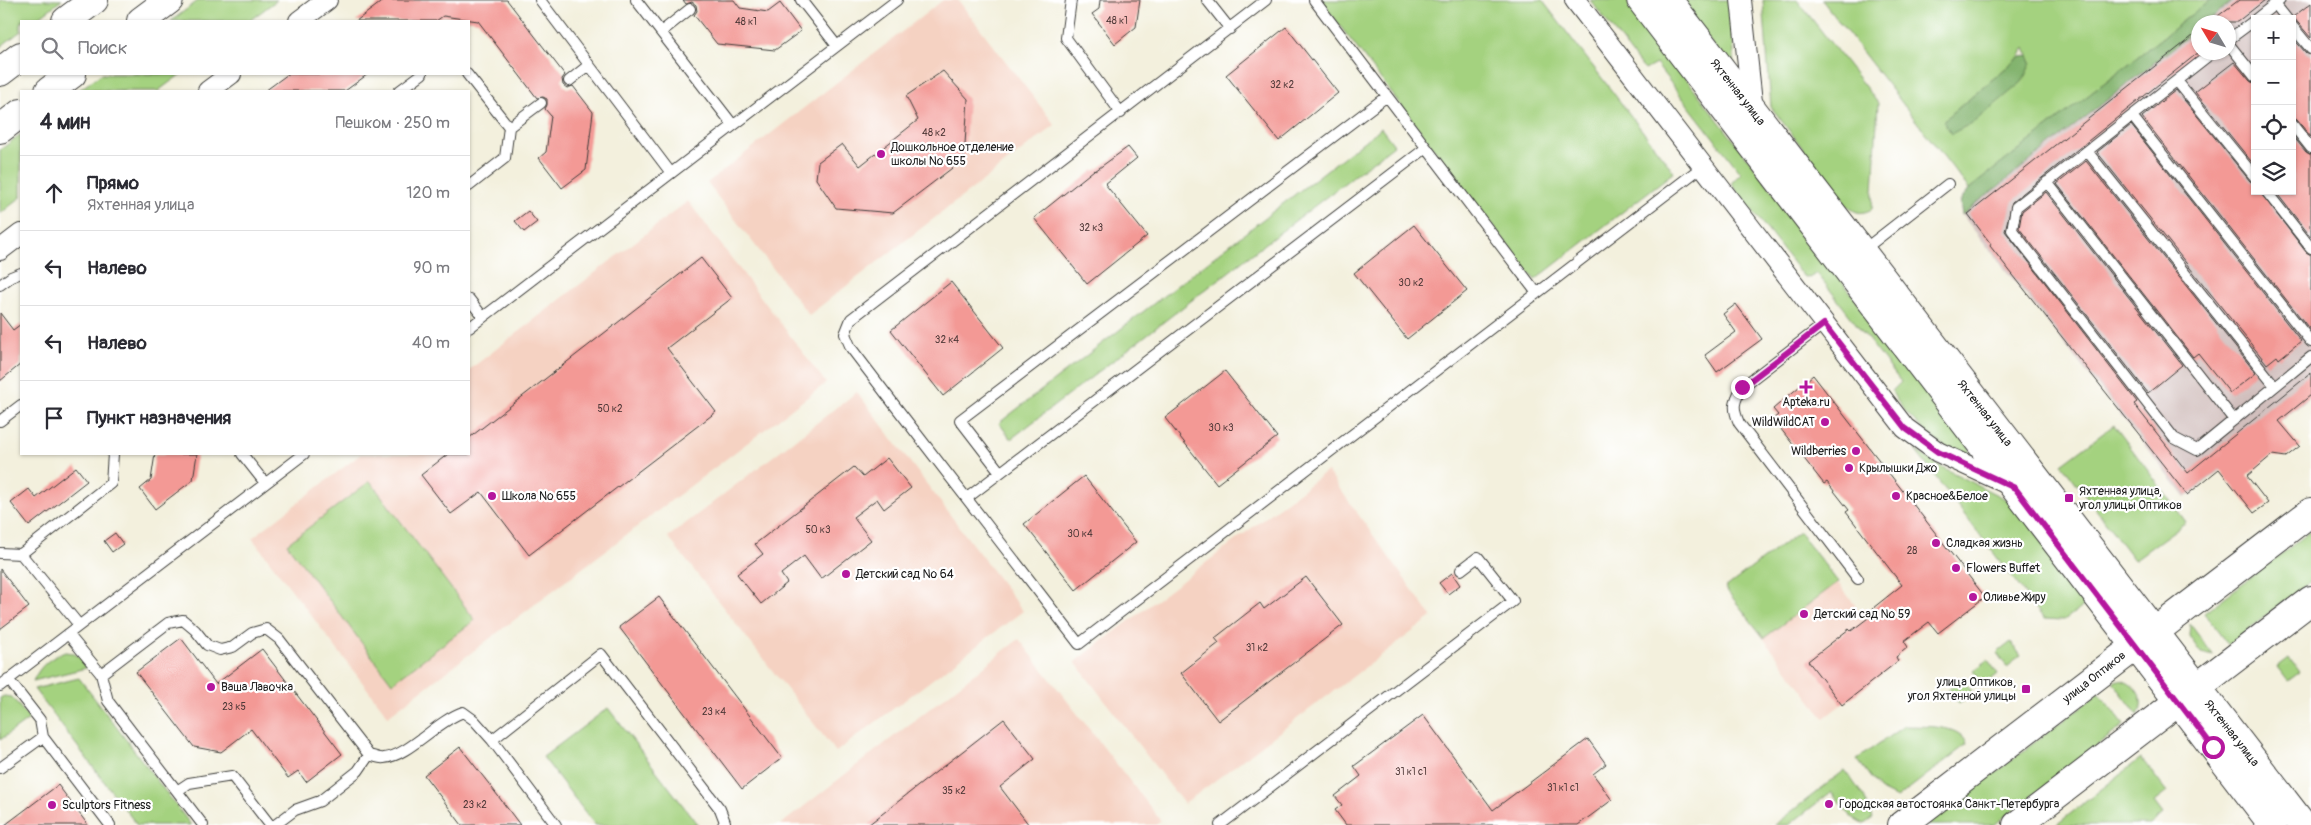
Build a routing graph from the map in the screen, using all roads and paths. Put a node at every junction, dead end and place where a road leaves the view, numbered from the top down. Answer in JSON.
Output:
{"nodes":[{"id":1,"x":94,"y":0,"type":"edge"},
{"id":2,"x":169,"y":0,"type":"edge"},
{"id":3,"x":327,"y":0,"type":"edge"},
{"id":4,"x":540,"y":0,"type":"edge"},
{"id":5,"x":636,"y":0,"type":"edge"},
{"id":6,"x":801,"y":0,"type":"edge"},
{"id":7,"x":897,"y":0,"type":"edge"},
{"id":8,"x":1070,"y":0,"type":"edge"},
{"id":9,"x":1208,"y":0,"type":"edge"},
{"id":10,"x":1266,"y":0,"type":"edge"},
{"id":11,"x":1314,"y":0,"type":"edge"},
{"id":12,"x":1575,"y":0,"type":"edge"},
{"id":13,"x":1641,"y":0,"type":"edge"},
{"id":14,"x":1668,"y":0,"type":"edge"},
{"id":15,"x":1741,"y":0,"type":"edge"},
{"id":16,"x":2278,"y":2,"type":"edge"},
{"id":17,"x":690,"y":9,"type":"dead end"},
{"id":18,"x":2260,"y":15,"type":"edge"},
{"id":19,"x":2285,"y":15,"type":"edge"},
{"id":20,"x":67,"y":20,"type":"edge"},
{"id":21,"x":142,"y":20,"type":"edge"},
{"id":22,"x":300,"y":20,"type":"edge"},
{"id":23,"x":2251,"y":22,"type":"edge"},
{"id":24,"x":1230,"y":29,"type":"junction"},
{"id":25,"x":2296,"y":31,"type":"edge"},
{"id":26,"x":661,"y":32,"type":"junction"},
{"id":27,"x":2236,"y":35,"type":"edge"},
{"id":28,"x":837,"y":46,"type":"junction"},
{"id":29,"x":2311,"y":49,"type":"edge"},
{"id":30,"x":2236,"y":52,"type":"edge"},
{"id":31,"x":20,"y":57,"type":"edge"},
{"id":32,"x":2203,"y":60,"type":"edge"},
{"id":33,"x":589,"y":65,"type":"junction"},
{"id":34,"x":0,"y":72,"type":"edge"},
{"id":35,"x":2251,"y":72,"type":"edge"},
{"id":36,"x":71,"y":75,"type":"edge"},
{"id":37,"x":230,"y":75,"type":"edge"},
{"id":38,"x":421,"y":75,"type":"edge"},
{"id":39,"x":468,"y":75,"type":"edge"},
{"id":40,"x":2177,"y":80,"type":"junction"},
{"id":41,"x":569,"y":81,"type":"dead end"},
{"id":42,"x":50,"y":90,"type":"edge"},
{"id":43,"x":209,"y":90,"type":"edge"},
{"id":44,"x":400,"y":90,"type":"edge"},
{"id":45,"x":1387,"y":96,"type":"junction"},
{"id":46,"x":541,"y":103,"type":"dead end"},
{"id":47,"x":1753,"y":111,"type":"junction"},
{"id":48,"x":20,"y":113,"type":"edge"},
{"id":49,"x":1122,"y":113,"type":"junction"},
{"id":50,"x":2132,"y":116,"type":"junction"},
{"id":51,"x":733,"y":125,"type":"junction"},
{"id":52,"x":509,"y":127,"type":"junction"},
{"id":53,"x":0,"y":129,"type":"edge"},
{"id":54,"x":2296,"y":129,"type":"edge"},
{"id":55,"x":1426,"y":148,"type":"junction"},
{"id":56,"x":2311,"y":148,"type":"edge"},
{"id":57,"x":2087,"y":151,"type":"junction"},
{"id":58,"x":1703,"y":166,"type":"junction"},
{"id":59,"x":2251,"y":172,"type":"edge"},
{"id":60,"x":671,"y":173,"type":"junction"},
{"id":61,"x":2047,"y":182,"type":"junction"},
{"id":62,"x":1948,"y":184,"type":"dead end"},
{"id":63,"x":470,"y":185,"type":"edge"},
{"id":64,"x":2269,"y":195,"type":"edge"},
{"id":65,"x":20,"y":235,"type":"edge"},
{"id":66,"x":2311,"y":248,"type":"edge"},
{"id":67,"x":0,"y":250,"type":"edge"},
{"id":68,"x":1862,"y":252,"type":"junction"},
{"id":69,"x":20,"y":273,"type":"edge"},
{"id":70,"x":0,"y":285,"type":"edge"},
{"id":71,"x":1536,"y":292,"type":"junction"},
{"id":72,"x":470,"y":300,"type":"edge"},
{"id":73,"x":483,"y":317,"type":"junction"},
{"id":74,"x":1824,"y":324,"type":"junction"},
{"id":75,"x":470,"y":327,"type":"edge"},
{"id":76,"x":2311,"y":342,"type":"edge"},
{"id":77,"x":2311,"y":357,"type":"edge"},
{"id":78,"x":2275,"y":386,"type":"junction"},
{"id":79,"x":20,"y":406,"type":"edge"},
{"id":80,"x":0,"y":420,"type":"edge"},
{"id":81,"x":2234,"y":420,"type":"junction"},
{"id":82,"x":113,"y":455,"type":"edge"},
{"id":83,"x":243,"y":455,"type":"edge"},
{"id":84,"x":303,"y":455,"type":"edge"},
{"id":85,"x":1000,"y":472,"type":"junction"},
{"id":86,"x":265,"y":483,"type":"junction"},
{"id":87,"x":2015,"y":488,"type":"junction"},
{"id":88,"x":966,"y":498,"type":"junction"},
{"id":89,"x":2311,"y":512,"type":"edge"},
{"id":90,"x":0,"y":553,"type":"edge"},
{"id":91,"x":21,"y":554,"type":"junction"},
{"id":92,"x":1461,"y":570,"type":"dead end"},
{"id":93,"x":1858,"y":579,"type":"dead end"},
{"id":94,"x":2311,"y":600,"type":"edge"},
{"id":95,"x":79,"y":626,"type":"junction"},
{"id":96,"x":68,"y":634,"type":"junction"},
{"id":97,"x":2144,"y":638,"type":"junction"},
{"id":98,"x":101,"y":674,"type":"junction"},
{"id":99,"x":4,"y":682,"type":"edge"},
{"id":100,"x":2187,"y":694,"type":"junction"},
{"id":101,"x":43,"y":737,"type":"junction"},
{"id":102,"x":492,"y":740,"type":"junction"},
{"id":103,"x":369,"y":755,"type":"junction"},
{"id":104,"x":0,"y":768,"type":"edge"},
{"id":105,"x":177,"y":791,"type":"junction"},
{"id":106,"x":2028,"y":820,"type":"edge"},
{"id":107,"x":110,"y":825,"type":"edge"},
{"id":108,"x":203,"y":825,"type":"edge"},
{"id":109,"x":270,"y":825,"type":"edge"},
{"id":110,"x":274,"y":825,"type":"edge"},
{"id":111,"x":556,"y":825,"type":"edge"},
{"id":112,"x":724,"y":825,"type":"edge"},
{"id":113,"x":1220,"y":825,"type":"edge"},
{"id":114,"x":1902,"y":825,"type":"edge"},
{"id":115,"x":2273,"y":825,"type":"edge"},
{"id":116,"x":2303,"y":825,"type":"edge"}],
"edges":[{"from":1,"to":20,"type":"street"},
{"from":2,"to":21,"type":"street"},
{"from":3,"to":22,"type":"street"},
{"from":4,"to":33,"type":"lane"},
{"from":5,"to":26,"type":"lane"},
{"from":6,"to":28,"type":"lane"},
{"from":7,"to":28,"type":"lane"},
{"from":8,"to":49,"type":"lane"},
{"from":9,"to":24,"type":"lane"},
{"from":10,"to":24,"type":"lane"},
{"from":11,"to":45,"type":"lane"},
{"from":12,"to":58,"type":"street"},
{"from":13,"to":87,"type":"street","name":"Яхтенная улица"},
{"from":14,"to":47,"type":"street","name":"Яхтенная улица"},
{"from":15,"to":47,"type":"street"},
{"from":16,"to":18,"type":"lane"},
{"from":16,"to":19,"type":"lane"},
{"from":17,"to":26,"type":"lane"},
{"from":23,"to":27,"type":"lane"},
{"from":24,"to":49,"type":"lane"},
{"from":25,"to":29,"type":"lane"},
{"from":26,"to":51,"type":"lane"},
{"from":28,"to":51,"type":"lane"},
{"from":30,"to":35,"type":"lane"},
{"from":31,"to":34,"type":"street"},
{"from":32,"to":40,"type":"lane"},
{"from":33,"to":41,"type":"lane"},
{"from":33,"to":60,"type":"lane"},
{"from":36,"to":42,"type":"street"},
{"from":37,"to":43,"type":"street"},
{"from":38,"to":44,"type":"lane"},
{"from":39,"to":52,"type":"lane"},
{"from":40,"to":50,"type":"lane"},
{"from":40,"to":59,"type":"lane"},
{"from":45,"to":55,"type":"lane"},
{"from":45,"to":85,"type":"lane"},
{"from":46,"to":52,"type":"lane"},
{"from":47,"to":68,"type":"street","name":"Яхтенная улица"},
{"from":48,"to":53,"type":"street"},
{"from":49,"to":88,"type":"lane"},
{"from":50,"to":57,"type":"lane"},
{"from":50,"to":76,"type":"lane"},
{"from":51,"to":60,"type":"lane"},
{"from":52,"to":63,"type":"lane"},
{"from":54,"to":56,"type":"lane"},
{"from":55,"to":71,"type":"lane"},
{"from":55,"to":85,"type":"lane"},
{"from":57,"to":61,"type":"lane"},
{"from":57,"to":78,"type":"lane"},
{"from":58,"to":71,"type":"lane"},
{"from":58,"to":74,"type":"street"},
{"from":60,"to":73,"type":"lane"},
{"from":61,"to":81,"type":"lane"},
{"from":61,"to":81,"type":"lane"},
{"from":62,"to":68,"type":"lane"},
{"from":64,"to":66,"type":"lane"},
{"from":65,"to":67,"type":"street"},
{"from":68,"to":97,"type":"street","name":"Яхтенная улица"},
{"from":69,"to":70,"type":"lane"},
{"from":71,"to":88,"type":"lane"},
{"from":72,"to":73,"type":"lane"},
{"from":73,"to":75,"type":"lane"},
{"from":74,"to":87,"type":"street"},
{"from":74,"to":93,"type":"lane"},
{"from":77,"to":78,"type":"lane"},
{"from":78,"to":81,"type":"lane"},
{"from":79,"to":80,"type":"lane"},
{"from":82,"to":91,"type":"lane"},
{"from":83,"to":86,"type":"lane"},
{"from":84,"to":86,"type":"lane"},
{"from":85,"to":88,"type":"lane"},
{"from":86,"to":95,"type":"lane"},
{"from":87,"to":97,"type":"street","name":"Яхтенная улица"},
{"from":89,"to":97,"type":"street","name":"улица Оптиков"},
{"from":90,"to":91,"type":"lane"},
{"from":91,"to":95,"type":"lane"},
{"from":92,"to":113,"type":"lane"},
{"from":94,"to":100,"type":"street"},
{"from":95,"to":96,"type":"lane"},
{"from":96,"to":98,"type":"lane"},
{"from":96,"to":99,"type":"lane"},
{"from":97,"to":100,"type":"street","name":"Яхтенная улица"},
{"from":97,"to":114,"type":"street","name":"улица Оптиков"},
{"from":98,"to":103,"type":"lane"},
{"from":98,"to":105,"type":"lane"},
{"from":99,"to":101,"type":"lane"},
{"from":100,"to":106,"type":"street"},
{"from":100,"to":115,"type":"street","name":"Яхтенная улица"},
{"from":100,"to":116,"type":"street","name":"Яхтенная улица"},
{"from":101,"to":104,"type":"lane"},
{"from":101,"to":107,"type":"lane"},
{"from":102,"to":103,"type":"lane"},
{"from":102,"to":111,"type":"lane"},
{"from":102,"to":112,"type":"lane"},
{"from":103,"to":110,"type":"lane"},
{"from":105,"to":108,"type":"lane"},
{"from":105,"to":109,"type":"lane"}]}
